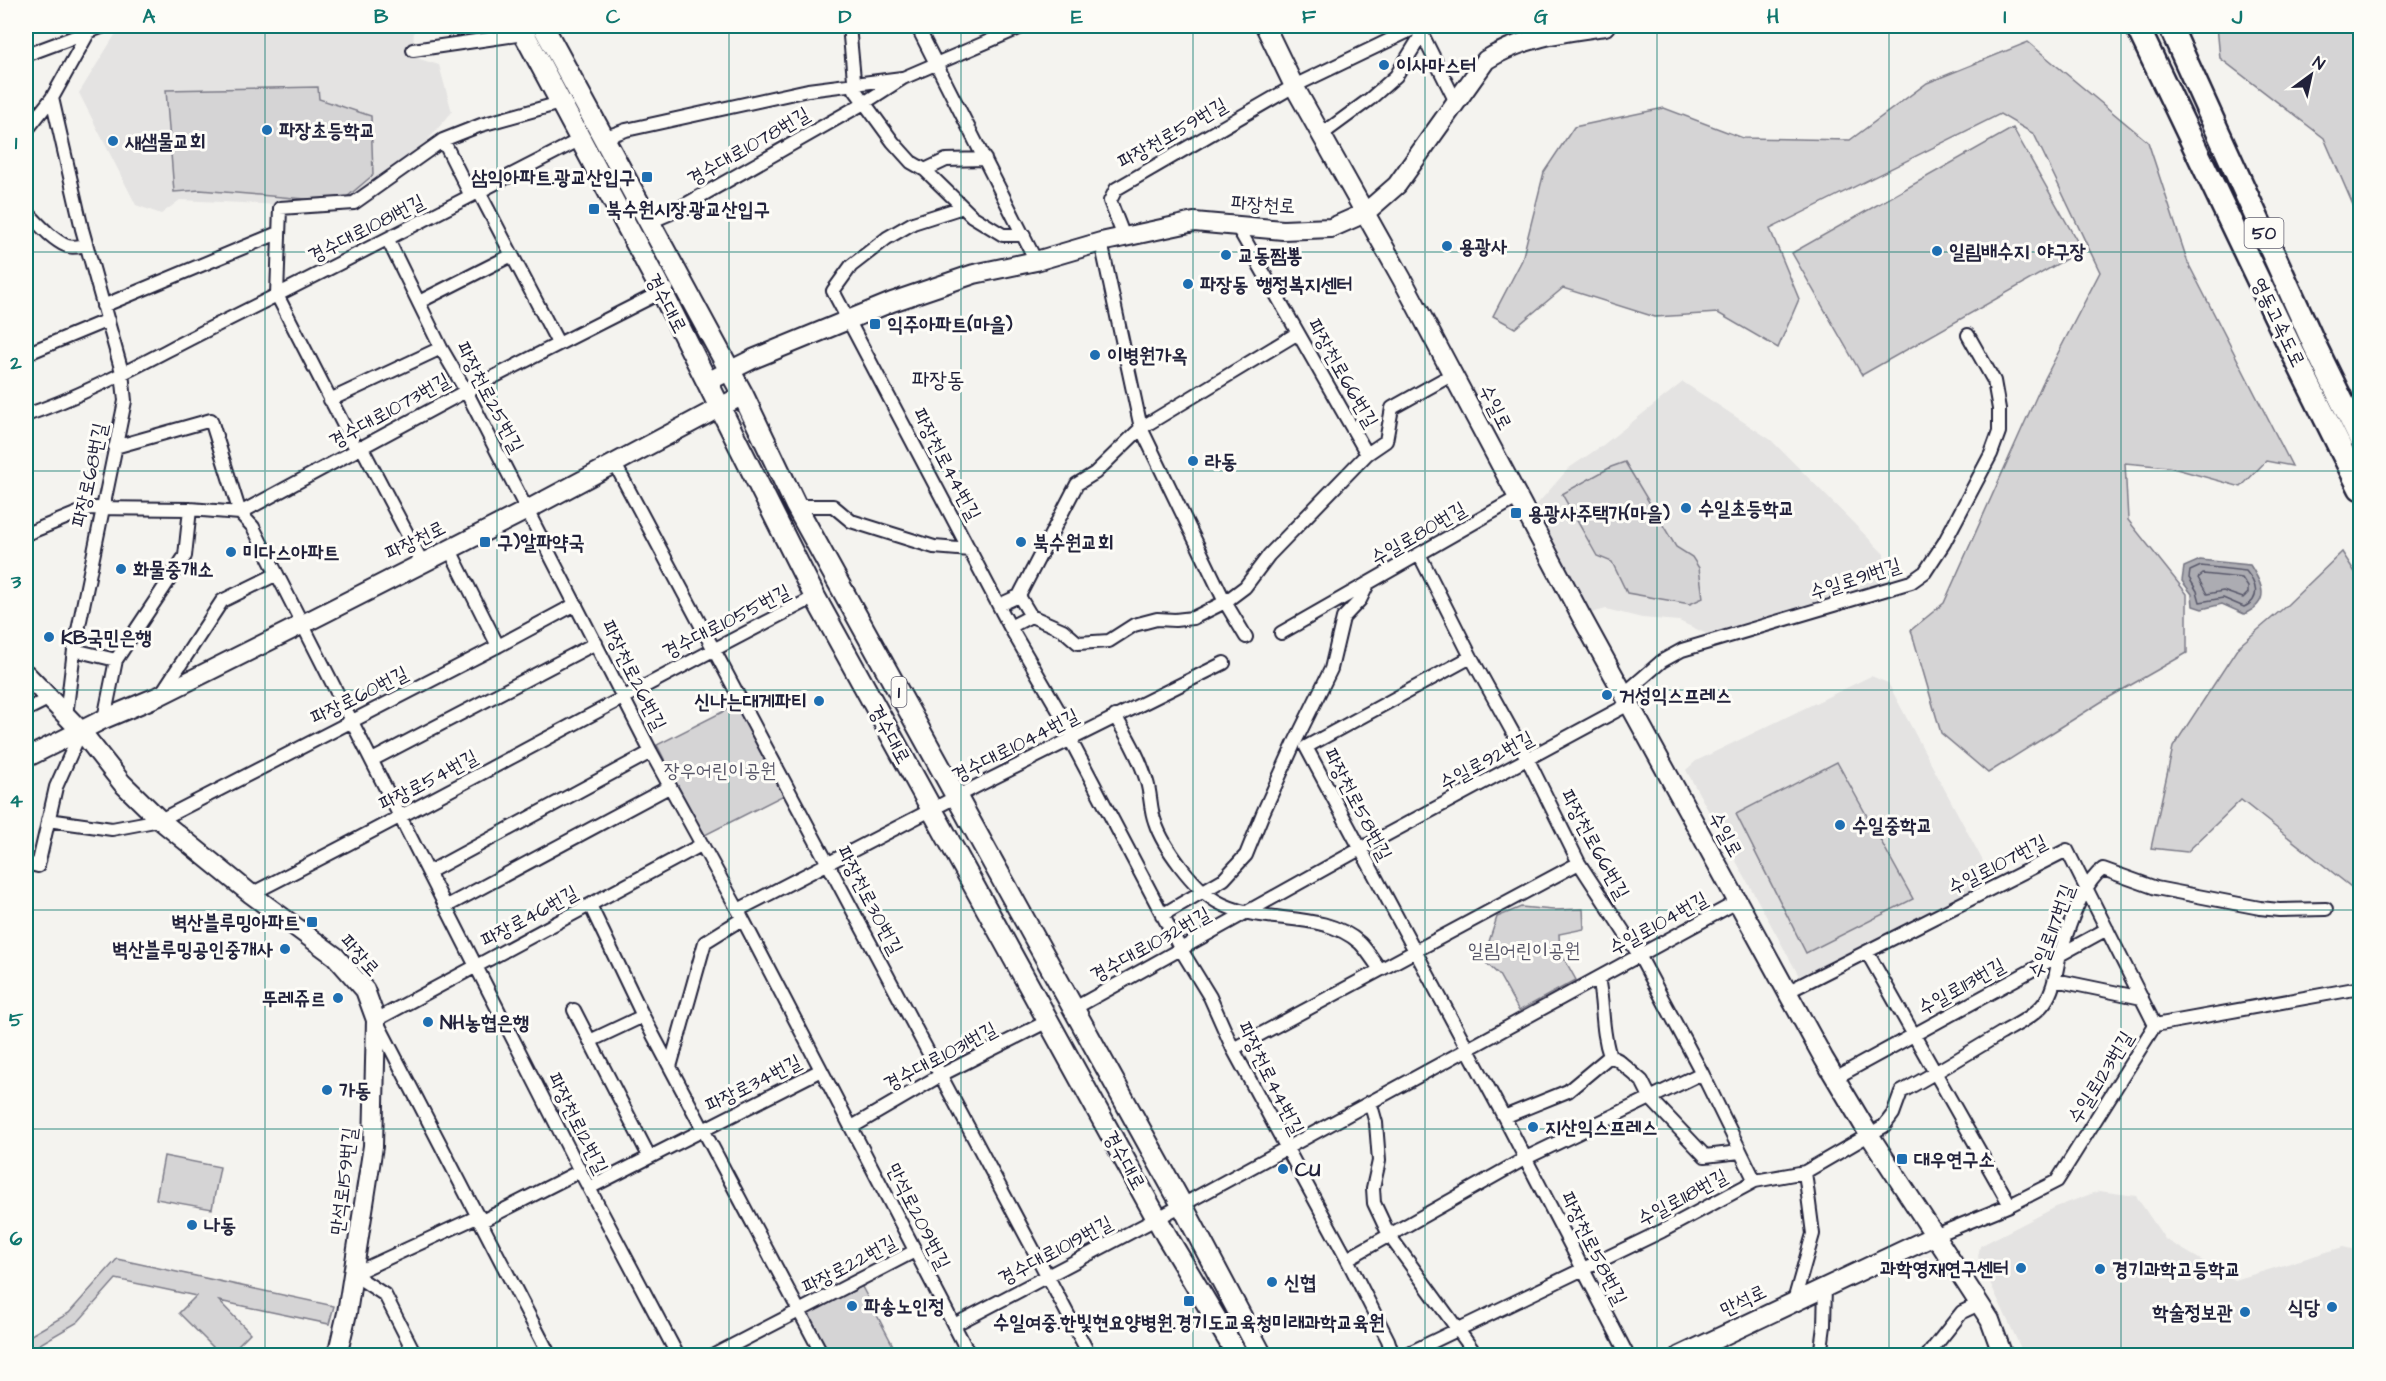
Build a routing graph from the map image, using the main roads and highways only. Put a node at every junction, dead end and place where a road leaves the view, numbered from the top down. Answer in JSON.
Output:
{"nodes":[{"id":1,"x":543,"y":26,"type":"edge"},
{"id":2,"x":2138,"y":26,"type":"edge"},
{"id":3,"x":2170,"y":26,"type":"edge"},
{"id":4,"x":522,"y":30,"type":"edge"},
{"id":5,"x":2361,"y":438,"type":"edge"},
{"id":6,"x":2361,"y":488,"type":"edge"},
{"id":7,"x":1171,"y":1211,"type":"junction"},
{"id":8,"x":1238,"y":1356,"type":"edge"},
{"id":9,"x":1262,"y":1356,"type":"edge"}],
"edges":[{"from":1,"to":7,"type":"main road","name":"경수대로","number":"1"},
{"from":2,"to":6,"type":"highway","name":"영동고속도로","number":"50"},
{"from":3,"to":5,"type":"highway","name":"영동고속도로","number":"50"},
{"from":4,"to":7,"type":"main road","name":"경수대로","number":"1"},
{"from":7,"to":8,"type":"main road","name":"경수대로","number":"1"},
{"from":7,"to":9,"type":"main road","name":"경수대로","number":"1"}]}
